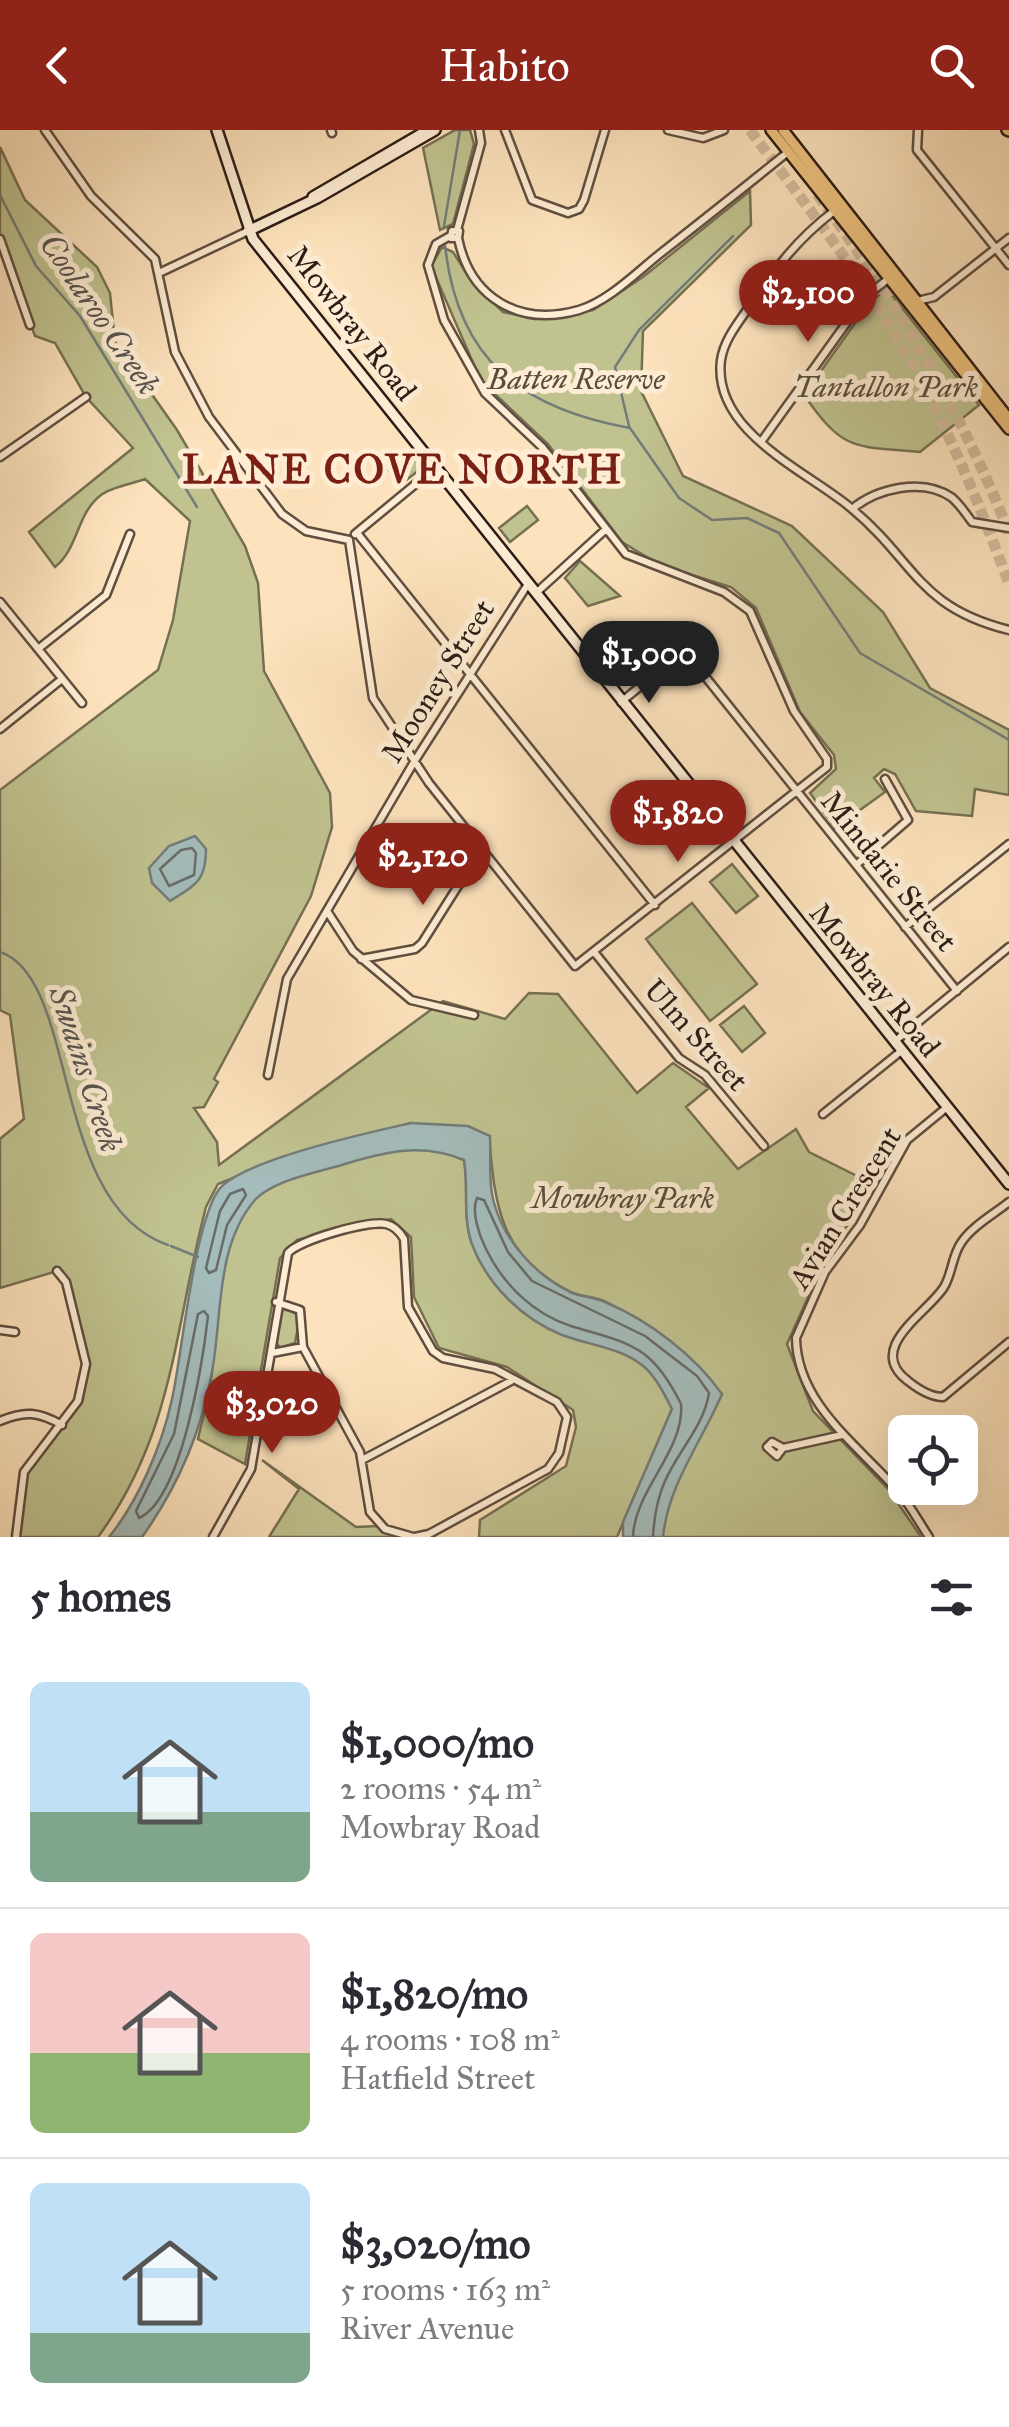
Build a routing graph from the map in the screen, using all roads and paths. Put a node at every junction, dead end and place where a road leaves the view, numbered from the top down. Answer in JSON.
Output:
{"nodes":[{"id":1,"x":45,"y":130,"type":"edge"},
{"id":2,"x":217,"y":130,"type":"edge"},
{"id":3,"x":431,"y":130,"type":"edge"},
{"id":4,"x":479,"y":130,"type":"edge"},
{"id":5,"x":505,"y":130,"type":"edge"},
{"id":6,"x":604,"y":130,"type":"edge"},
{"id":7,"x":668,"y":130,"type":"edge"},
{"id":8,"x":724,"y":130,"type":"edge"},
{"id":9,"x":771,"y":130,"type":"edge"},
{"id":10,"x":783,"y":130,"type":"edge"},
{"id":11,"x":918,"y":130,"type":"edge"},
{"id":12,"x":788,"y":152,"type":"junction"},
{"id":13,"x":834,"y":211,"type":"junction"},
{"id":14,"x":248,"y":230,"type":"junction"},
{"id":15,"x":455,"y":235,"type":"junction"},
{"id":16,"x":1009,"y":238,"type":"edge"},
{"id":17,"x":0,"y":239,"type":"edge"},
{"id":18,"x":996,"y":248,"type":"junction"},
{"id":19,"x":1009,"y":264,"type":"edge"},
{"id":20,"x":159,"y":273,"type":"junction"},
{"id":21,"x":890,"y":276,"type":"junction"},
{"id":22,"x":916,"y":302,"type":"junction"},
{"id":23,"x":30,"y":326,"type":"dead end"},
{"id":24,"x":86,"y":397,"type":"dead end"},
{"id":25,"x":1009,"y":419,"type":"edge"},
{"id":26,"x":1009,"y":429,"type":"edge"},
{"id":27,"x":760,"y":442,"type":"junction"},
{"id":28,"x":0,"y":457,"type":"edge"},
{"id":29,"x":435,"y":468,"type":"junction"},
{"id":30,"x":852,"y":508,"type":"junction"},
{"id":31,"x":1009,"y":528,"type":"edge"},
{"id":32,"x":605,"y":530,"type":"junction"},
{"id":33,"x":357,"y":532,"type":"junction"},
{"id":34,"x":130,"y":534,"type":"dead end"},
{"id":35,"x":350,"y":540,"type":"junction"},
{"id":36,"x":528,"y":584,"type":"junction"},
{"id":37,"x":535,"y":594,"type":"junction"},
{"id":38,"x":2,"y":608,"type":"edge"},
{"id":39,"x":1009,"y":630,"type":"edge"},
{"id":40,"x":38,"y":649,"type":"junction"},
{"id":41,"x":469,"y":672,"type":"junction"},
{"id":42,"x":62,"y":679,"type":"junction"},
{"id":43,"x":620,"y":702,"type":"junction"},
{"id":44,"x":82,"y":703,"type":"dead end"},
{"id":45,"x":0,"y":729,"type":"edge"},
{"id":46,"x":414,"y":762,"type":"junction"},
{"id":47,"x":886,"y":779,"type":"dead end"},
{"id":48,"x":797,"y":792,"type":"junction"},
{"id":49,"x":734,"y":843,"type":"junction"},
{"id":50,"x":1009,"y":844,"type":"edge"},
{"id":51,"x":480,"y":850,"type":"junction"},
{"id":52,"x":856,"y":865,"type":"junction"},
{"id":53,"x":654,"y":905,"type":"junction"},
{"id":54,"x":326,"y":910,"type":"junction"},
{"id":55,"x":905,"y":927,"type":"junction"},
{"id":56,"x":1009,"y":947,"type":"edge"},
{"id":57,"x":595,"y":953,"type":"junction"},
{"id":58,"x":361,"y":958,"type":"junction"},
{"id":59,"x":957,"y":991,"type":"junction"},
{"id":60,"x":474,"y":1016,"type":"dead end"},
{"id":61,"x":896,"y":1047,"type":"junction"},
{"id":62,"x":268,"y":1075,"type":"dead end"},
{"id":63,"x":946,"y":1108,"type":"junction"},
{"id":64,"x":823,"y":1114,"type":"dead end"},
{"id":65,"x":764,"y":1146,"type":"dead end"},
{"id":66,"x":1009,"y":1184,"type":"edge"},
{"id":67,"x":1009,"y":1202,"type":"edge"},
{"id":68,"x":57,"y":1271,"type":"dead end"},
{"id":69,"x":276,"y":1302,"type":"junction"},
{"id":70,"x":0,"y":1330,"type":"edge"},
{"id":71,"x":15,"y":1332,"type":"dead end"},
{"id":72,"x":1009,"y":1342,"type":"edge"},
{"id":73,"x":303,"y":1347,"type":"junction"},
{"id":74,"x":272,"y":1353,"type":"junction"},
{"id":75,"x":511,"y":1381,"type":"junction"},
{"id":76,"x":0,"y":1420,"type":"edge"},
{"id":77,"x":62,"y":1426,"type":"junction"},
{"id":78,"x":842,"y":1435,"type":"junction"},
{"id":79,"x":783,"y":1448,"type":"dead end"},
{"id":80,"x":362,"y":1460,"type":"junction"},
{"id":81,"x":16,"y":1537,"type":"edge"},
{"id":82,"x":212,"y":1537,"type":"edge"},
{"id":83,"x":414,"y":1537,"type":"edge"},
{"id":84,"x":929,"y":1537,"type":"edge"}],
"edges":[{"from":1,"to":20,"type":"street"},
{"from":2,"to":14,"type":"main road","name":"Mowbray Road"},
{"from":3,"to":14,"type":"main road"},
{"from":4,"to":15,"type":"street"},
{"from":5,"to":6,"type":"street"},
{"from":7,"to":8,"type":"street"},
{"from":9,"to":12,"type":"main road"},
{"from":10,"to":21,"type":"main road"},
{"from":11,"to":18,"type":"street"},
{"from":12,"to":13,"type":"main road"},
{"from":12,"to":15,"type":"street"},
{"from":13,"to":21,"type":"main road"},
{"from":13,"to":27,"type":"street"},
{"from":14,"to":20,"type":"street"},
{"from":14,"to":29,"type":"main road","name":"Mowbray Road"},
{"from":15,"to":32,"type":"street"},
{"from":16,"to":18,"type":"street"},
{"from":17,"to":23,"type":"street"},
{"from":18,"to":19,"type":"street"},
{"from":18,"to":22,"type":"street"},
{"from":20,"to":35,"type":"street"},
{"from":21,"to":22,"type":"main road"},
{"from":21,"to":26,"type":"main road"},
{"from":21,"to":27,"type":"street"},
{"from":22,"to":25,"type":"main road"},
{"from":24,"to":28,"type":"street"},
{"from":27,"to":30,"type":"street"},
{"from":29,"to":33,"type":"street"},
{"from":29,"to":36,"type":"main road","name":"Mowbray Road"},
{"from":30,"to":31,"type":"street"},
{"from":30,"to":39,"type":"street"},
{"from":32,"to":37,"type":"street"},
{"from":32,"to":48,"type":"street"},
{"from":33,"to":35,"type":"street"},
{"from":33,"to":41,"type":"street"},
{"from":34,"to":40,"type":"street"},
{"from":35,"to":46,"type":"street"},
{"from":36,"to":37,"type":"main road","name":"Mowbray Road"},
{"from":36,"to":41,"type":"street","name":"Mooney Street"},
{"from":37,"to":43,"type":"main road","name":"Mowbray Road"},
{"from":38,"to":40,"type":"street"},
{"from":40,"to":42,"type":"street"},
{"from":41,"to":46,"type":"street","name":"Mooney Street"},
{"from":41,"to":53,"type":"street"},
{"from":42,"to":44,"type":"street"},
{"from":42,"to":45,"type":"street"},
{"from":43,"to":48,"type":"street","name":"Mindarie Street"},
{"from":43,"to":49,"type":"main road","name":"Mowbray Road"},
{"from":46,"to":51,"type":"street"},
{"from":46,"to":54,"type":"street","name":"Mooney Street"},
{"from":47,"to":52,"type":"street"},
{"from":48,"to":49,"type":"street"},
{"from":48,"to":52,"type":"street","name":"Mindarie Street"},
{"from":49,"to":53,"type":"street"},
{"from":49,"to":61,"type":"main road","name":"Mowbray Road"},
{"from":50,"to":55,"type":"street"},
{"from":51,"to":57,"type":"street"},
{"from":51,"to":58,"type":"street"},
{"from":52,"to":55,"type":"street","name":"Mindarie Street"},
{"from":53,"to":57,"type":"street"},
{"from":54,"to":58,"type":"street"},
{"from":54,"to":62,"type":"street","name":"Mooney Street"},
{"from":55,"to":59,"type":"street","name":"Mindarie Street"},
{"from":56,"to":59,"type":"street"},
{"from":57,"to":65,"type":"street","name":"Ulm Street"},
{"from":58,"to":60,"type":"street"},
{"from":59,"to":61,"type":"street"},
{"from":61,"to":63,"type":"main road","name":"Mowbray Road"},
{"from":61,"to":64,"type":"street"},
{"from":63,"to":66,"type":"main road","name":"Mowbray Road"},
{"from":63,"to":78,"type":"street","name":"Avian Crescent"},
{"from":67,"to":72,"type":"street"},
{"from":68,"to":77,"type":"street"},
{"from":69,"to":73,"type":"street"},
{"from":69,"to":74,"type":"street"},
{"from":69,"to":75,"type":"street"},
{"from":70,"to":71,"type":"street"},
{"from":73,"to":74,"type":"street"},
{"from":73,"to":80,"type":"street"},
{"from":74,"to":82,"type":"street"},
{"from":75,"to":80,"type":"street"},
{"from":75,"to":83,"type":"street"},
{"from":76,"to":77,"type":"street"},
{"from":77,"to":81,"type":"street"},
{"from":78,"to":79,"type":"street"},
{"from":78,"to":84,"type":"street","name":"Avian Crescent"},
{"from":80,"to":83,"type":"street"}]}
